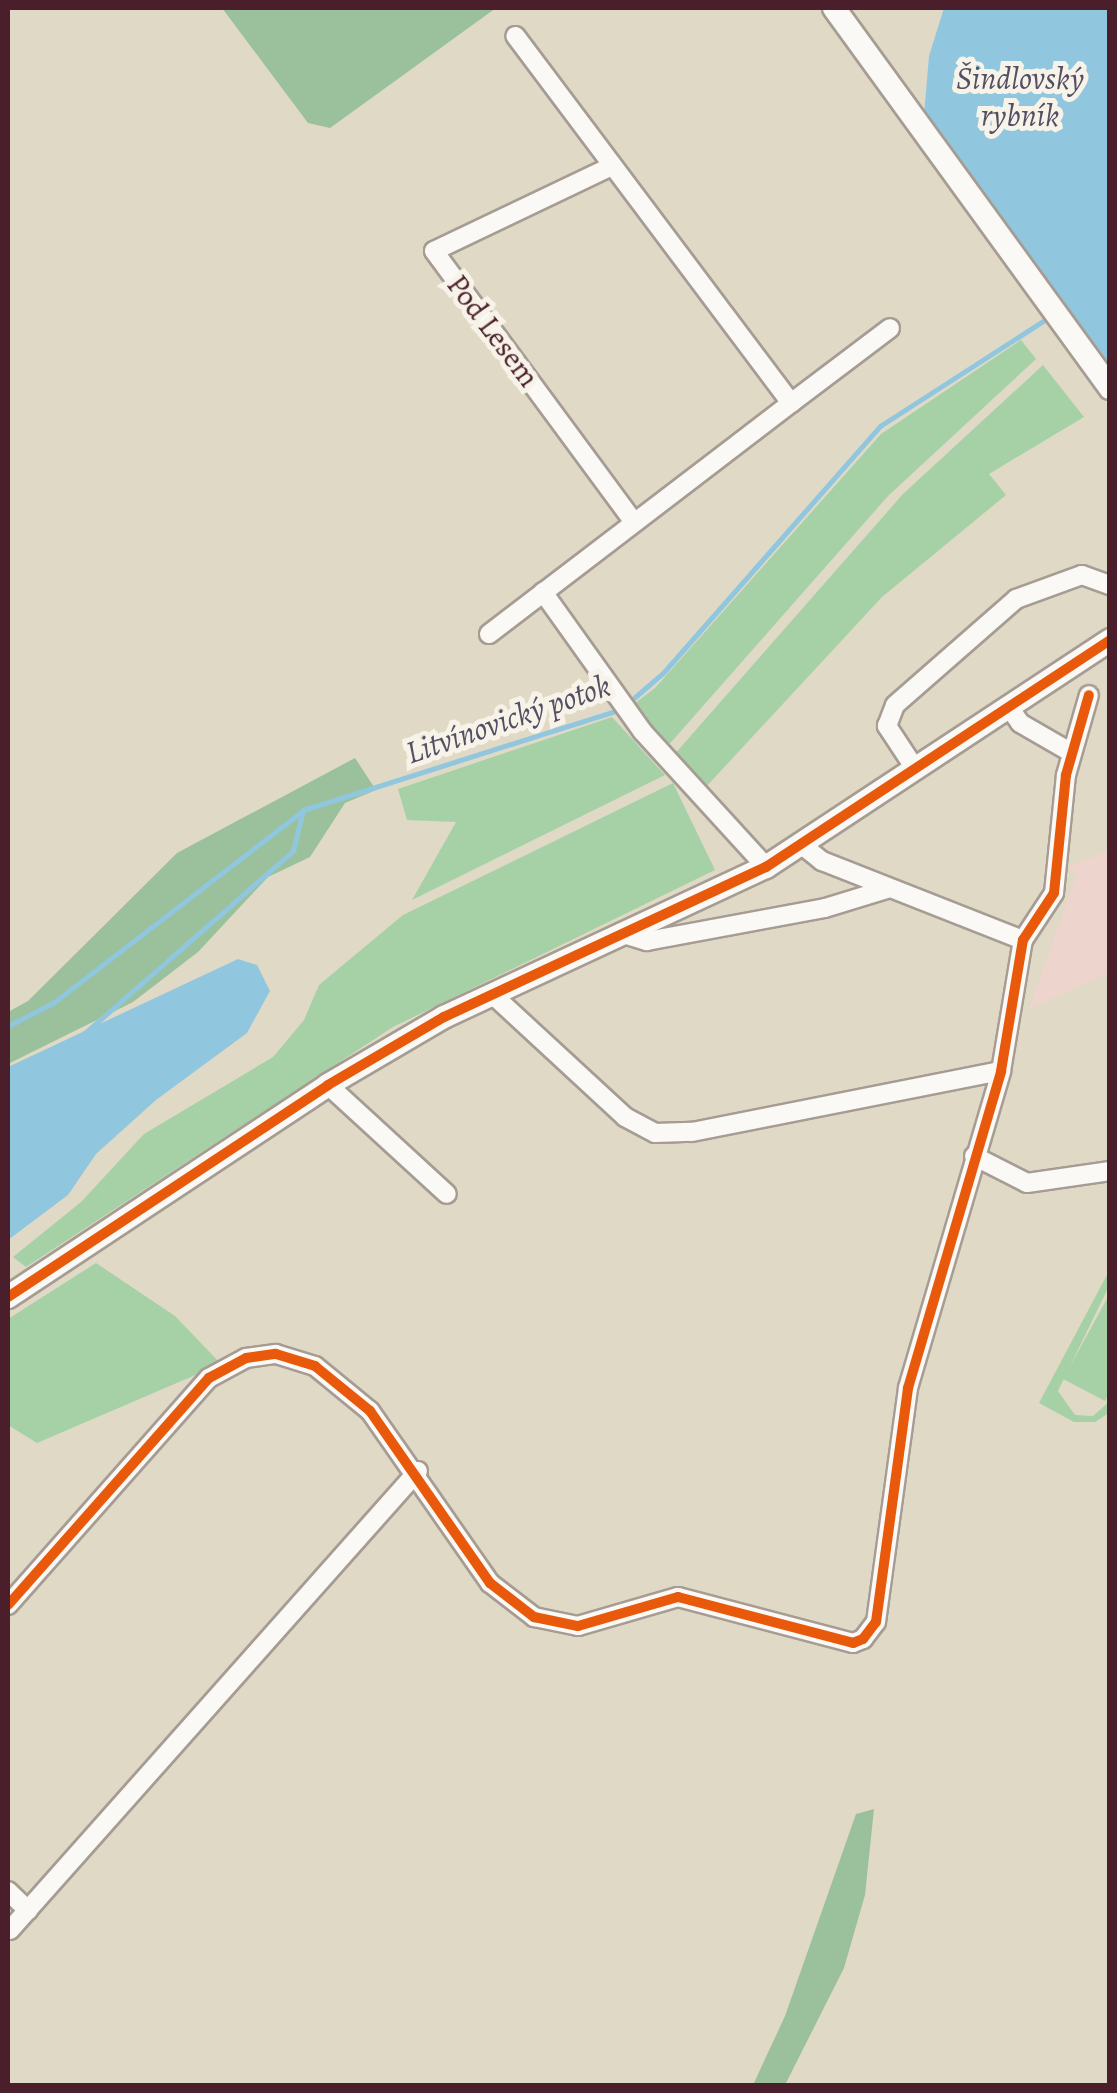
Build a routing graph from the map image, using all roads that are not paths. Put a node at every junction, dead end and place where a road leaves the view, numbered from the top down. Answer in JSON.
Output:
{"nodes":[{"id":1,"x":834,"y":8,"type":"edge"},
{"id":2,"x":515,"y":36,"type":"dead end"},
{"id":3,"x":612,"y":166,"type":"junction"},
{"id":4,"x":890,"y":328,"type":"dead end"},
{"id":5,"x":1110,"y":388,"type":"edge"},
{"id":6,"x":792,"y":403,"type":"junction"},
{"id":7,"x":633,"y":520,"type":"junction"},
{"id":8,"x":1110,"y":585,"type":"edge"},
{"id":9,"x":543,"y":592,"type":"junction"},
{"id":10,"x":489,"y":634,"type":"dead end"},
{"id":11,"x":1110,"y":640,"type":"edge"},
{"id":12,"x":1089,"y":695,"type":"dead end"},
{"id":13,"x":1009,"y":706,"type":"junction"},
{"id":14,"x":1072,"y":753,"type":"junction"},
{"id":15,"x":916,"y":770,"type":"junction"},
{"id":16,"x":802,"y":845,"type":"junction"},
{"id":17,"x":766,"y":867,"type":"junction"},
{"id":18,"x":887,"y":889,"type":"junction"},
{"id":19,"x":620,"y":933,"type":"junction"},
{"id":20,"x":1023,"y":940,"type":"junction"},
{"id":21,"x":493,"y":995,"type":"junction"},
{"id":22,"x":1002,"y":1071,"type":"junction"},
{"id":23,"x":328,"y":1085,"type":"junction"},
{"id":24,"x":974,"y":1156,"type":"junction"},
{"id":25,"x":1110,"y":1171,"type":"edge"},
{"id":26,"x":447,"y":1194,"type":"dead end"},
{"id":27,"x":8,"y":1298,"type":"edge"},
{"id":28,"x":418,"y":1472,"type":"junction"},
{"id":29,"x":8,"y":1605,"type":"edge"},
{"id":30,"x":8,"y":1891,"type":"edge"},
{"id":31,"x":28,"y":1910,"type":"junction"},
{"id":32,"x":10,"y":1930,"type":"dead end"}],
"edges":[{"from":1,"to":5,"type":"street"},
{"from":2,"to":3,"type":"street"},
{"from":3,"to":6,"type":"street"},
{"from":3,"to":7,"type":"street","name":"Pod Lesem"},
{"from":4,"to":6,"type":"street"},
{"from":6,"to":7,"type":"street"},
{"from":7,"to":9,"type":"street"},
{"from":8,"to":15,"type":"street"},
{"from":9,"to":10,"type":"street"},
{"from":9,"to":17,"type":"street"},
{"from":11,"to":13,"type":"street"},
{"from":12,"to":14,"type":"street"},
{"from":13,"to":14,"type":"street"},
{"from":13,"to":15,"type":"street"},
{"from":14,"to":20,"type":"street"},
{"from":15,"to":16,"type":"street"},
{"from":16,"to":17,"type":"street"},
{"from":16,"to":18,"type":"street"},
{"from":17,"to":19,"type":"street"},
{"from":18,"to":19,"type":"street"},
{"from":18,"to":20,"type":"street"},
{"from":19,"to":21,"type":"street"},
{"from":20,"to":22,"type":"street"},
{"from":21,"to":22,"type":"street"},
{"from":21,"to":23,"type":"street"},
{"from":22,"to":24,"type":"street"},
{"from":23,"to":26,"type":"street"},
{"from":23,"to":27,"type":"street"},
{"from":24,"to":25,"type":"street"},
{"from":24,"to":28,"type":"street"},
{"from":28,"to":29,"type":"street"},
{"from":28,"to":31,"type":"street"},
{"from":30,"to":31,"type":"street"},
{"from":31,"to":32,"type":"street"}]}
